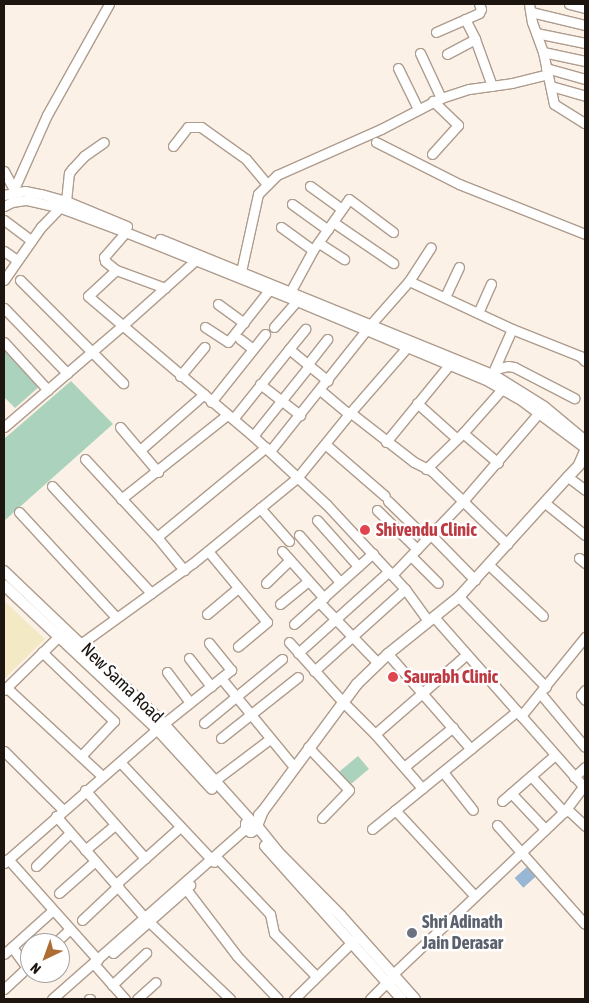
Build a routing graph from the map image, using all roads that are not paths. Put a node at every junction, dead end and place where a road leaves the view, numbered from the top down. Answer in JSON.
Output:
{"nodes":[{"id":1,"x":109,"y":4,"type":"edge"},
{"id":2,"x":479,"y":4,"type":"edge"},
{"id":3,"x":569,"y":4,"type":"edge"},
{"id":4,"x":530,"y":8,"type":"edge"},
{"id":5,"x":585,"y":8,"type":"edge"},
{"id":6,"x":465,"y":19,"type":"junction"},
{"id":7,"x":585,"y":25,"type":"edge"},
{"id":8,"x":436,"y":32,"type":"dead end"},
{"id":9,"x":536,"y":33,"type":"junction"},
{"id":10,"x":475,"y":38,"type":"junction"},
{"id":11,"x":585,"y":43,"type":"edge"},
{"id":12,"x":543,"y":52,"type":"junction"},
{"id":13,"x":420,"y":53,"type":"dead end"},
{"id":14,"x":447,"y":54,"type":"dead end"},
{"id":15,"x":585,"y":61,"type":"edge"},
{"id":16,"x":398,"y":68,"type":"dead end"},
{"id":17,"x":547,"y":71,"type":"junction"},
{"id":18,"x":585,"y":79,"type":"edge"},
{"id":19,"x":492,"y":86,"type":"junction"},
{"id":20,"x":551,"y":86,"type":"junction"},
{"id":21,"x":585,"y":96,"type":"edge"},
{"id":22,"x":437,"y":100,"type":"junction"},
{"id":23,"x":418,"y":109,"type":"junction"},
{"id":24,"x":585,"y":122,"type":"edge"},
{"id":25,"x":104,"y":142,"type":"dead end"},
{"id":26,"x":376,"y":142,"type":"dead end"},
{"id":27,"x":173,"y":146,"type":"dead end"},
{"id":28,"x":432,"y":154,"type":"dead end"},
{"id":29,"x":4,"y":171,"type":"edge"},
{"id":30,"x":267,"y":184,"type":"junction"},
{"id":31,"x":310,"y":186,"type":"dead end"},
{"id":32,"x":14,"y":191,"type":"junction"},
{"id":33,"x":4,"y":195,"type":"edge"},
{"id":34,"x":292,"y":204,"type":"dead end"},
{"id":35,"x":63,"y":205,"type":"junction"},
{"id":36,"x":4,"y":206,"type":"edge"},
{"id":37,"x":342,"y":209,"type":"junction"},
{"id":38,"x":4,"y":220,"type":"edge"},
{"id":39,"x":331,"y":226,"type":"junction"},
{"id":40,"x":281,"y":227,"type":"dead end"},
{"id":41,"x":126,"y":232,"type":"junction"},
{"id":42,"x":394,"y":232,"type":"dead end"},
{"id":43,"x":585,"y":234,"type":"edge"},
{"id":44,"x":31,"y":240,"type":"junction"},
{"id":45,"x":316,"y":246,"type":"junction"},
{"id":46,"x":431,"y":247,"type":"dead end"},
{"id":47,"x":4,"y":251,"type":"edge"},
{"id":48,"x":197,"y":258,"type":"junction"},
{"id":49,"x":344,"y":259,"type":"dead end"},
{"id":50,"x":18,"y":260,"type":"junction"},
{"id":51,"x":393,"y":263,"type":"dead end"},
{"id":52,"x":459,"y":267,"type":"dead end"},
{"id":53,"x":116,"y":270,"type":"junction"},
{"id":54,"x":240,"y":275,"type":"junction"},
{"id":55,"x":4,"y":279,"type":"edge"},
{"id":56,"x":20,"y":280,"type":"dead end"},
{"id":57,"x":409,"y":281,"type":"junction"},
{"id":58,"x":491,"y":284,"type":"dead end"},
{"id":59,"x":165,"y":288,"type":"junction"},
{"id":60,"x":270,"y":290,"type":"junction"},
{"id":61,"x":288,"y":294,"type":"junction"},
{"id":62,"x":445,"y":297,"type":"junction"},
{"id":63,"x":297,"y":301,"type":"junction"},
{"id":64,"x":218,"y":304,"type":"dead end"},
{"id":65,"x":4,"y":308,"type":"edge"},
{"id":66,"x":478,"y":313,"type":"junction"},
{"id":67,"x":244,"y":323,"type":"junction"},
{"id":68,"x":122,"y":326,"type":"junction"},
{"id":69,"x":205,"y":327,"type":"dead end"},
{"id":70,"x":274,"y":327,"type":"dead end"},
{"id":71,"x":369,"y":327,"type":"junction"},
{"id":72,"x":305,"y":329,"type":"dead end"},
{"id":73,"x":512,"y":329,"type":"junction"},
{"id":74,"x":265,"y":334,"type":"dead end"},
{"id":75,"x":240,"y":339,"type":"dead end"},
{"id":76,"x":327,"y":339,"type":"dead end"},
{"id":77,"x":4,"y":342,"type":"edge"},
{"id":78,"x":409,"y":345,"type":"junction"},
{"id":79,"x":204,"y":347,"type":"dead end"},
{"id":80,"x":253,"y":349,"type":"junction"},
{"id":81,"x":289,"y":350,"type":"junction"},
{"id":82,"x":93,"y":351,"type":"junction"},
{"id":83,"x":585,"y":361,"type":"edge"},
{"id":84,"x":308,"y":365,"type":"junction"},
{"id":85,"x":449,"y":365,"type":"junction"},
{"id":86,"x":67,"y":373,"type":"junction"},
{"id":87,"x":492,"y":375,"type":"junction"},
{"id":88,"x":180,"y":376,"type":"junction"},
{"id":89,"x":328,"y":381,"type":"junction"},
{"id":90,"x":123,"y":383,"type":"dead end"},
{"id":91,"x":260,"y":384,"type":"junction"},
{"id":92,"x":502,"y":389,"type":"junction"},
{"id":93,"x":48,"y":390,"type":"junction"},
{"id":94,"x":320,"y":390,"type":"junction"},
{"id":95,"x":204,"y":394,"type":"junction"},
{"id":96,"x":574,"y":398,"type":"dead end"},
{"id":97,"x":282,"y":401,"type":"junction"},
{"id":98,"x":211,"y":402,"type":"junction"},
{"id":99,"x":417,"y":403,"type":"junction"},
{"id":100,"x":541,"y":410,"type":"junction"},
{"id":101,"x":350,"y":413,"type":"junction"},
{"id":102,"x":300,"y":415,"type":"junction"},
{"id":103,"x":230,"y":417,"type":"junction"},
{"id":104,"x":4,"y":427,"type":"edge"},
{"id":105,"x":120,"y":427,"type":"dead end"},
{"id":106,"x":460,"y":435,"type":"junction"},
{"id":107,"x":253,"y":436,"type":"junction"},
{"id":108,"x":585,"y":440,"type":"edge"},
{"id":109,"x":386,"y":442,"type":"junction"},
{"id":110,"x":325,"y":444,"type":"junction"},
{"id":111,"x":268,"y":449,"type":"junction"},
{"id":112,"x":140,"y":450,"type":"junction"},
{"id":113,"x":585,"y":450,"type":"edge"},
{"id":114,"x":84,"y":459,"type":"dead end"},
{"id":115,"x":498,"y":463,"type":"junction"},
{"id":116,"x":582,"y":463,"type":"edge"},
{"id":117,"x":426,"y":469,"type":"junction"},
{"id":118,"x":158,"y":472,"type":"junction"},
{"id":119,"x":568,"y":477,"type":"junction"},
{"id":120,"x":297,"y":478,"type":"junction"},
{"id":121,"x":52,"y":486,"type":"dead end"},
{"id":122,"x":585,"y":490,"type":"edge"},
{"id":123,"x":121,"y":499,"type":"junction"},
{"id":124,"x":463,"y":501,"type":"junction"},
{"id":125,"x":545,"y":503,"type":"junction"},
{"id":126,"x":260,"y":508,"type":"junction"},
{"id":127,"x":377,"y":510,"type":"dead end"},
{"id":128,"x":20,"y":512,"type":"dead end"},
{"id":129,"x":317,"y":520,"type":"dead end"},
{"id":130,"x":299,"y":535,"type":"dead end"},
{"id":131,"x":585,"y":535,"type":"edge"},
{"id":132,"x":157,"y":537,"type":"junction"},
{"id":133,"x":429,"y":537,"type":"junction"},
{"id":134,"x":289,"y":541,"type":"dead end"},
{"id":135,"x":508,"y":544,"type":"junction"},
{"id":136,"x":208,"y":551,"type":"junction"},
{"id":137,"x":282,"y":551,"type":"dead end"},
{"id":138,"x":414,"y":552,"type":"junction"},
{"id":139,"x":373,"y":553,"type":"junction"},
{"id":140,"x":290,"y":560,"type":"junction"},
{"id":141,"x":489,"y":565,"type":"junction"},
{"id":142,"x":358,"y":566,"type":"junction"},
{"id":143,"x":184,"y":570,"type":"junction"},
{"id":144,"x":4,"y":571,"type":"edge"},
{"id":145,"x":390,"y":573,"type":"junction"},
{"id":146,"x":475,"y":580,"type":"junction"},
{"id":147,"x":308,"y":581,"type":"junction"},
{"id":148,"x":340,"y":582,"type":"junction"},
{"id":149,"x":266,"y":583,"type":"dead end"},
{"id":150,"x":438,"y":583,"type":"dead end"},
{"id":151,"x":4,"y":585,"type":"edge"},
{"id":152,"x":238,"y":588,"type":"junction"},
{"id":153,"x":405,"y":589,"type":"junction"},
{"id":154,"x":150,"y":593,"type":"junction"},
{"id":155,"x":459,"y":597,"type":"junction"},
{"id":156,"x":321,"y":600,"type":"junction"},
{"id":157,"x":280,"y":604,"type":"dead end"},
{"id":158,"x":207,"y":614,"type":"dead end"},
{"id":159,"x":543,"y":616,"type":"dead end"},
{"id":160,"x":116,"y":617,"type":"junction"},
{"id":161,"x":334,"y":619,"type":"junction"},
{"id":162,"x":431,"y":619,"type":"junction"},
{"id":163,"x":294,"y":624,"type":"dead end"},
{"id":164,"x":62,"y":633,"type":"junction"},
{"id":165,"x":351,"y":636,"type":"junction"},
{"id":166,"x":585,"y":638,"type":"edge"},
{"id":167,"x":289,"y":642,"type":"dead end"},
{"id":168,"x":209,"y":643,"type":"dead end"},
{"id":169,"x":77,"y":646,"type":"junction"},
{"id":170,"x":238,"y":646,"type":"dead end"},
{"id":171,"x":42,"y":652,"type":"junction"},
{"id":172,"x":298,"y":653,"type":"junction"},
{"id":173,"x":388,"y":654,"type":"junction"},
{"id":174,"x":466,"y":655,"type":"junction"},
{"id":175,"x":188,"y":658,"type":"dead end"},
{"id":176,"x":282,"y":659,"type":"dead end"},
{"id":177,"x":378,"y":663,"type":"junction"},
{"id":178,"x":314,"y":671,"type":"junction"},
{"id":179,"x":167,"y":672,"type":"dead end"},
{"id":180,"x":298,"y":677,"type":"dead end"},
{"id":181,"x":221,"y":678,"type":"junction"},
{"id":182,"x":210,"y":686,"type":"junction"},
{"id":183,"x":6,"y":689,"type":"edge"},
{"id":184,"x":543,"y":690,"type":"junction"},
{"id":185,"x":585,"y":690,"type":"edge"},
{"id":186,"x":422,"y":692,"type":"junction"},
{"id":187,"x":236,"y":696,"type":"junction"},
{"id":188,"x":585,"y":700,"type":"edge"},
{"id":189,"x":342,"y":701,"type":"junction"},
{"id":190,"x":190,"y":702,"type":"junction"},
{"id":191,"x":519,"y":714,"type":"junction"},
{"id":192,"x":250,"y":715,"type":"junction"},
{"id":193,"x":204,"y":723,"type":"dead end"},
{"id":194,"x":160,"y":726,"type":"junction"},
{"id":195,"x":453,"y":727,"type":"junction"},
{"id":196,"x":375,"y":734,"type":"junction"},
{"id":197,"x":221,"y":738,"type":"dead end"},
{"id":198,"x":270,"y":738,"type":"junction"},
{"id":199,"x":308,"y":747,"type":"junction"},
{"id":200,"x":585,"y":747,"type":"edge"},
{"id":201,"x":471,"y":749,"type":"junction"},
{"id":202,"x":4,"y":751,"type":"edge"},
{"id":203,"x":555,"y":755,"type":"junction"},
{"id":204,"x":81,"y":756,"type":"junction"},
{"id":205,"x":120,"y":762,"type":"junction"},
{"id":206,"x":294,"y":767,"type":"junction"},
{"id":207,"x":404,"y":767,"type":"junction"},
{"id":208,"x":585,"y":767,"type":"edge"},
{"id":209,"x":443,"y":772,"type":"junction"},
{"id":210,"x":102,"y":776,"type":"junction"},
{"id":211,"x":531,"y":776,"type":"junction"},
{"id":212,"x":574,"y":777,"type":"junction"},
{"id":213,"x":214,"y":781,"type":"junction"},
{"id":214,"x":584,"y":787,"type":"edge"},
{"id":215,"x":422,"y":788,"type":"junction"},
{"id":216,"x":85,"y":790,"type":"junction"},
{"id":217,"x":511,"y":793,"type":"junction"},
{"id":218,"x":502,"y":801,"type":"dead end"},
{"id":219,"x":230,"y":803,"type":"junction"},
{"id":220,"x":395,"y":810,"type":"junction"},
{"id":221,"x":473,"y":810,"type":"dead end"},
{"id":222,"x":565,"y":810,"type":"junction"},
{"id":223,"x":60,"y":813,"type":"junction"},
{"id":224,"x":322,"y":818,"type":"dead end"},
{"id":225,"x":114,"y":825,"type":"junction"},
{"id":226,"x":497,"y":825,"type":"dead end"},
{"id":227,"x":250,"y":826,"type":"junction"},
{"id":228,"x":585,"y":826,"type":"edge"},
{"id":229,"x":180,"y":827,"type":"junction"},
{"id":230,"x":372,"y":829,"type":"dead end"},
{"id":231,"x":545,"y":829,"type":"junction"},
{"id":232,"x":70,"y":833,"type":"junction"},
{"id":233,"x":85,"y":850,"type":"junction"},
{"id":234,"x":520,"y":851,"type":"junction"},
{"id":235,"x":145,"y":858,"type":"junction"},
{"id":236,"x":214,"y":860,"type":"junction"},
{"id":237,"x":6,"y":861,"type":"edge"},
{"id":238,"x":94,"y":862,"type":"junction"},
{"id":239,"x":36,"y":866,"type":"dead end"},
{"id":240,"x":117,"y":885,"type":"junction"},
{"id":241,"x":186,"y":888,"type":"junction"},
{"id":242,"x":59,"y":893,"type":"dead end"},
{"id":243,"x":474,"y":895,"type":"junction"},
{"id":244,"x":52,"y":911,"type":"junction"},
{"id":245,"x":147,"y":919,"type":"junction"},
{"id":246,"x":82,"y":920,"type":"dead end"},
{"id":247,"x":585,"y":924,"type":"edge"},
{"id":248,"x":69,"y":930,"type":"junction"},
{"id":249,"x":66,"y":933,"type":"edge"},
{"id":250,"x":355,"y":939,"type":"junction"},
{"id":251,"x":12,"y":947,"type":"junction"},
{"id":252,"x":146,"y":953,"type":"dead end"},
{"id":253,"x":4,"y":954,"type":"edge"},
{"id":254,"x":20,"y":956,"type":"edge"},
{"id":255,"x":96,"y":964,"type":"junction"},
{"id":256,"x":20,"y":975,"type":"edge"},
{"id":257,"x":316,"y":976,"type":"junction"},
{"id":258,"x":391,"y":977,"type":"junction"},
{"id":259,"x":156,"y":982,"type":"dead end"},
{"id":260,"x":112,"y":985,"type":"junction"},
{"id":261,"x":4,"y":989,"type":"edge"},
{"id":262,"x":52,"y":999,"type":"edge"},
{"id":263,"x":60,"y":999,"type":"edge"},
{"id":264,"x":125,"y":999,"type":"edge"},
{"id":265,"x":137,"y":999,"type":"edge"},
{"id":266,"x":230,"y":999,"type":"edge"},
{"id":267,"x":278,"y":999,"type":"edge"},
{"id":268,"x":294,"y":999,"type":"edge"},
{"id":269,"x":370,"y":999,"type":"edge"},
{"id":270,"x":402,"y":999,"type":"edge"},
{"id":271,"x":415,"y":999,"type":"edge"}],
"edges":[{"from":1,"to":32,"type":"street"},
{"from":2,"to":6,"type":"street"},
{"from":3,"to":5,"type":"street"},
{"from":4,"to":7,"type":"street"},
{"from":4,"to":9,"type":"street"},
{"from":6,"to":8,"type":"street"},
{"from":6,"to":10,"type":"street"},
{"from":9,"to":11,"type":"street"},
{"from":9,"to":12,"type":"street"},
{"from":10,"to":14,"type":"street"},
{"from":10,"to":19,"type":"street"},
{"from":12,"to":15,"type":"street"},
{"from":12,"to":17,"type":"street"},
{"from":13,"to":22,"type":"street"},
{"from":16,"to":23,"type":"street"},
{"from":17,"to":18,"type":"street"},
{"from":17,"to":19,"type":"street"},
{"from":17,"to":20,"type":"street"},
{"from":19,"to":22,"type":"street"},
{"from":20,"to":21,"type":"street"},
{"from":20,"to":24,"type":"street"},
{"from":22,"to":23,"type":"street"},
{"from":22,"to":28,"type":"street"},
{"from":23,"to":30,"type":"street"},
{"from":25,"to":35,"type":"street"},
{"from":26,"to":43,"type":"street"},
{"from":27,"to":30,"type":"street"},
{"from":29,"to":32,"type":"street"},
{"from":30,"to":54,"type":"street"},
{"from":31,"to":37,"type":"street"},
{"from":32,"to":33,"type":"street"},
{"from":32,"to":35,"type":"street"},
{"from":34,"to":39,"type":"street"},
{"from":35,"to":36,"type":"street"},
{"from":35,"to":41,"type":"street"},
{"from":35,"to":44,"type":"street"},
{"from":35,"to":48,"type":"street"},
{"from":37,"to":39,"type":"street"},
{"from":37,"to":42,"type":"street"},
{"from":38,"to":44,"type":"street"},
{"from":39,"to":45,"type":"street"},
{"from":39,"to":51,"type":"street"},
{"from":40,"to":45,"type":"street"},
{"from":41,"to":48,"type":"street"},
{"from":41,"to":53,"type":"street"},
{"from":44,"to":50,"type":"street"},
{"from":45,"to":49,"type":"street"},
{"from":45,"to":61,"type":"street"},
{"from":46,"to":57,"type":"street"},
{"from":47,"to":50,"type":"street"},
{"from":48,"to":54,"type":"street"},
{"from":48,"to":59,"type":"street"},
{"from":50,"to":55,"type":"street"},
{"from":52,"to":62,"type":"street"},
{"from":53,"to":59,"type":"street"},
{"from":53,"to":68,"type":"street"},
{"from":54,"to":60,"type":"street"},
{"from":54,"to":61,"type":"street"},
{"from":56,"to":82,"type":"street"},
{"from":57,"to":62,"type":"street"},
{"from":57,"to":71,"type":"street"},
{"from":58,"to":66,"type":"street"},
{"from":59,"to":68,"type":"street"},
{"from":60,"to":61,"type":"street"},
{"from":60,"to":67,"type":"street"},
{"from":61,"to":63,"type":"street"},
{"from":61,"to":71,"type":"street"},
{"from":62,"to":66,"type":"street"},
{"from":63,"to":70,"type":"street"},
{"from":63,"to":71,"type":"street"},
{"from":64,"to":67,"type":"street"},
{"from":65,"to":86,"type":"street"},
{"from":66,"to":73,"type":"street"},
{"from":67,"to":69,"type":"street"},
{"from":68,"to":82,"type":"street"},
{"from":68,"to":88,"type":"street"},
{"from":71,"to":78,"type":"street"},
{"from":71,"to":89,"type":"street"},
{"from":72,"to":81,"type":"street"},
{"from":73,"to":83,"type":"street"},
{"from":73,"to":87,"type":"street"},
{"from":74,"to":80,"type":"street"},
{"from":75,"to":80,"type":"street"},
{"from":76,"to":84,"type":"street"},
{"from":77,"to":93,"type":"street"},
{"from":78,"to":85,"type":"street"},
{"from":78,"to":87,"type":"street"},
{"from":78,"to":101,"type":"street"},
{"from":79,"to":88,"type":"street"},
{"from":80,"to":98,"type":"street"},
{"from":81,"to":84,"type":"street"},
{"from":81,"to":91,"type":"street"},
{"from":82,"to":86,"type":"street"},
{"from":82,"to":90,"type":"street"},
{"from":84,"to":89,"type":"street"},
{"from":84,"to":97,"type":"street"},
{"from":85,"to":87,"type":"street"},
{"from":85,"to":99,"type":"street"},
{"from":86,"to":93,"type":"street"},
{"from":87,"to":92,"type":"street"},
{"from":87,"to":96,"type":"street"},
{"from":87,"to":100,"type":"street"},
{"from":88,"to":95,"type":"street"},
{"from":89,"to":94,"type":"street"},
{"from":91,"to":97,"type":"street"},
{"from":91,"to":103,"type":"street"},
{"from":92,"to":100,"type":"street"},
{"from":92,"to":106,"type":"street"},
{"from":93,"to":104,"type":"street"},
{"from":94,"to":101,"type":"street"},
{"from":94,"to":102,"type":"street"},
{"from":95,"to":98,"type":"street"},
{"from":95,"to":112,"type":"street"},
{"from":97,"to":102,"type":"street"},
{"from":97,"to":107,"type":"street"},
{"from":98,"to":103,"type":"street"},
{"from":99,"to":106,"type":"street"},
{"from":99,"to":109,"type":"street"},
{"from":100,"to":108,"type":"street"},
{"from":100,"to":113,"type":"street"},
{"from":100,"to":115,"type":"street"},
{"from":101,"to":109,"type":"street"},
{"from":101,"to":110,"type":"street"},
{"from":102,"to":111,"type":"street"},
{"from":103,"to":107,"type":"street"},
{"from":103,"to":118,"type":"street"},
{"from":105,"to":112,"type":"street"},
{"from":106,"to":115,"type":"street"},
{"from":106,"to":117,"type":"street"},
{"from":107,"to":111,"type":"street"},
{"from":109,"to":117,"type":"street"},
{"from":110,"to":120,"type":"street"},
{"from":110,"to":133,"type":"street"},
{"from":111,"to":120,"type":"street"},
{"from":111,"to":132,"type":"street"},
{"from":112,"to":118,"type":"street"},
{"from":113,"to":116,"type":"main road"},
{"from":114,"to":123,"type":"street"},
{"from":115,"to":124,"type":"street"},
{"from":116,"to":119,"type":"main road"},
{"from":117,"to":124,"type":"street"},
{"from":118,"to":123,"type":"street"},
{"from":119,"to":122,"type":"street"},
{"from":119,"to":125,"type":"main road"},
{"from":120,"to":126,"type":"street"},
{"from":120,"to":139,"type":"street"},
{"from":121,"to":154,"type":"street"},
{"from":123,"to":132,"type":"street"},
{"from":124,"to":133,"type":"street"},
{"from":124,"to":135,"type":"street"},
{"from":125,"to":131,"type":"street"},
{"from":125,"to":135,"type":"main road"},
{"from":126,"to":134,"type":"street"},
{"from":126,"to":136,"type":"street"},
{"from":127,"to":138,"type":"street"},
{"from":128,"to":160,"type":"street"},
{"from":129,"to":142,"type":"street"},
{"from":130,"to":148,"type":"street"},
{"from":132,"to":143,"type":"street"},
{"from":133,"to":138,"type":"street"},
{"from":133,"to":146,"type":"street"},
{"from":135,"to":141,"type":"main road"},
{"from":136,"to":143,"type":"street"},
{"from":136,"to":152,"type":"street"},
{"from":137,"to":140,"type":"street"},
{"from":138,"to":145,"type":"street"},
{"from":138,"to":150,"type":"street"},
{"from":139,"to":142,"type":"street"},
{"from":139,"to":145,"type":"street"},
{"from":140,"to":147,"type":"street"},
{"from":140,"to":149,"type":"street"},
{"from":141,"to":146,"type":"main road"},
{"from":141,"to":159,"type":"street"},
{"from":142,"to":148,"type":"street"},
{"from":143,"to":154,"type":"street"},
{"from":144,"to":164,"type":"main road","name":"New Sama Road"},
{"from":145,"to":153,"type":"street"},
{"from":145,"to":161,"type":"street"},
{"from":146,"to":155,"type":"main road"},
{"from":147,"to":156,"type":"street"},
{"from":147,"to":157,"type":"street"},
{"from":148,"to":156,"type":"street"},
{"from":151,"to":164,"type":"main road","name":"New Sama Road"},
{"from":152,"to":158,"type":"street"},
{"from":152,"to":170,"type":"street"},
{"from":153,"to":162,"type":"street"},
{"from":153,"to":165,"type":"street"},
{"from":154,"to":160,"type":"street"},
{"from":155,"to":162,"type":"main road"},
{"from":155,"to":184,"type":"street"},
{"from":156,"to":161,"type":"street"},
{"from":156,"to":163,"type":"street"},
{"from":160,"to":169,"type":"street"},
{"from":161,"to":165,"type":"street"},
{"from":161,"to":172,"type":"street"},
{"from":162,"to":173,"type":"main road"},
{"from":162,"to":174,"type":"street"},
{"from":164,"to":169,"type":"main road","name":"New Sama Road"},
{"from":164,"to":171,"type":"street"},
{"from":165,"to":177,"type":"street"},
{"from":165,"to":178,"type":"street"},
{"from":166,"to":184,"type":"street"},
{"from":167,"to":172,"type":"street"},
{"from":168,"to":181,"type":"street"},
{"from":169,"to":194,"type":"main road","name":"New Sama Road"},
{"from":171,"to":183,"type":"street"},
{"from":171,"to":204,"type":"street"},
{"from":172,"to":178,"type":"street"},
{"from":173,"to":177,"type":"main road"},
{"from":173,"to":186,"type":"street"},
{"from":174,"to":186,"type":"street"},
{"from":174,"to":191,"type":"street"},
{"from":175,"to":182,"type":"street"},
{"from":176,"to":187,"type":"street"},
{"from":177,"to":189,"type":"main road"},
{"from":178,"to":189,"type":"street"},
{"from":179,"to":190,"type":"street"},
{"from":180,"to":192,"type":"street"},
{"from":181,"to":182,"type":"street"},
{"from":181,"to":187,"type":"street"},
{"from":182,"to":190,"type":"street"},
{"from":183,"to":204,"type":"street"},
{"from":184,"to":191,"type":"street"},
{"from":184,"to":200,"type":"street"},
{"from":185,"to":188,"type":"street"},
{"from":186,"to":195,"type":"street"},
{"from":186,"to":196,"type":"street"},
{"from":187,"to":192,"type":"street"},
{"from":187,"to":193,"type":"street"},
{"from":189,"to":196,"type":"street"},
{"from":189,"to":199,"type":"main road"},
{"from":190,"to":194,"type":"street"},
{"from":191,"to":201,"type":"street"},
{"from":191,"to":203,"type":"street"},
{"from":192,"to":197,"type":"street"},
{"from":192,"to":198,"type":"street"},
{"from":194,"to":205,"type":"street"},
{"from":194,"to":213,"type":"main road","name":"New Sama Road"},
{"from":194,"to":219,"type":"main road","name":"New Sama Road"},
{"from":195,"to":201,"type":"street"},
{"from":195,"to":207,"type":"street"},
{"from":196,"to":207,"type":"street"},
{"from":198,"to":206,"type":"street"},
{"from":198,"to":213,"type":"street"},
{"from":199,"to":206,"type":"main road"},
{"from":199,"to":224,"type":"street"},
{"from":201,"to":209,"type":"street"},
{"from":202,"to":223,"type":"street"},
{"from":203,"to":211,"type":"street"},
{"from":203,"to":212,"type":"street"},
{"from":204,"to":210,"type":"street"},
{"from":205,"to":210,"type":"street"},
{"from":205,"to":229,"type":"street"},
{"from":206,"to":227,"type":"main road"},
{"from":207,"to":215,"type":"street"},
{"from":208,"to":212,"type":"street"},
{"from":209,"to":215,"type":"street"},
{"from":209,"to":221,"type":"street"},
{"from":210,"to":216,"type":"street"},
{"from":211,"to":217,"type":"street"},
{"from":211,"to":222,"type":"street"},
{"from":212,"to":214,"type":"street"},
{"from":213,"to":219,"type":"main road","name":"New Sama Road"},
{"from":214,"to":222,"type":"street"},
{"from":215,"to":220,"type":"street"},
{"from":216,"to":223,"type":"street"},
{"from":216,"to":225,"type":"street"},
{"from":217,"to":218,"type":"street"},
{"from":217,"to":231,"type":"street"},
{"from":219,"to":227,"type":"main road"},
{"from":220,"to":230,"type":"street"},
{"from":220,"to":243,"type":"street"},
{"from":222,"to":228,"type":"street"},
{"from":222,"to":231,"type":"street"},
{"from":223,"to":232,"type":"street"},
{"from":223,"to":237,"type":"street"},
{"from":225,"to":233,"type":"street"},
{"from":225,"to":235,"type":"street"},
{"from":226,"to":234,"type":"street"},
{"from":227,"to":236,"type":"street"},
{"from":227,"to":250,"type":"main road"},
{"from":229,"to":235,"type":"street"},
{"from":229,"to":236,"type":"street"},
{"from":231,"to":234,"type":"street"},
{"from":232,"to":233,"type":"street"},
{"from":232,"to":239,"type":"street"},
{"from":233,"to":238,"type":"street"},
{"from":234,"to":243,"type":"street"},
{"from":234,"to":247,"type":"street"},
{"from":235,"to":240,"type":"street"},
{"from":236,"to":241,"type":"street"},
{"from":236,"to":245,"type":"street"},
{"from":236,"to":257,"type":"street"},
{"from":237,"to":244,"type":"street"},
{"from":238,"to":240,"type":"street"},
{"from":238,"to":242,"type":"street"},
{"from":240,"to":245,"type":"street"},
{"from":240,"to":246,"type":"street"},
{"from":241,"to":245,"type":"street"},
{"from":241,"to":267,"type":"street"},
{"from":243,"to":258,"type":"street"},
{"from":244,"to":248,"type":"street"},
{"from":244,"to":251,"type":"street"},
{"from":245,"to":255,"type":"street"},
{"from":245,"to":266,"type":"street"},
{"from":248,"to":249,"type":"street"},
{"from":248,"to":255,"type":"street"},
{"from":250,"to":257,"type":"street"},
{"from":250,"to":258,"type":"main road"},
{"from":251,"to":253,"type":"street"},
{"from":251,"to":254,"type":"street"},
{"from":252,"to":260,"type":"street"},
{"from":255,"to":260,"type":"street"},
{"from":255,"to":262,"type":"street"},
{"from":255,"to":263,"type":"street"},
{"from":256,"to":261,"type":"street"},
{"from":257,"to":268,"type":"street"},
{"from":258,"to":269,"type":"street"},
{"from":258,"to":270,"type":"main road"},
{"from":258,"to":271,"type":"main road"},
{"from":259,"to":265,"type":"street"},
{"from":260,"to":264,"type":"street"}]}
